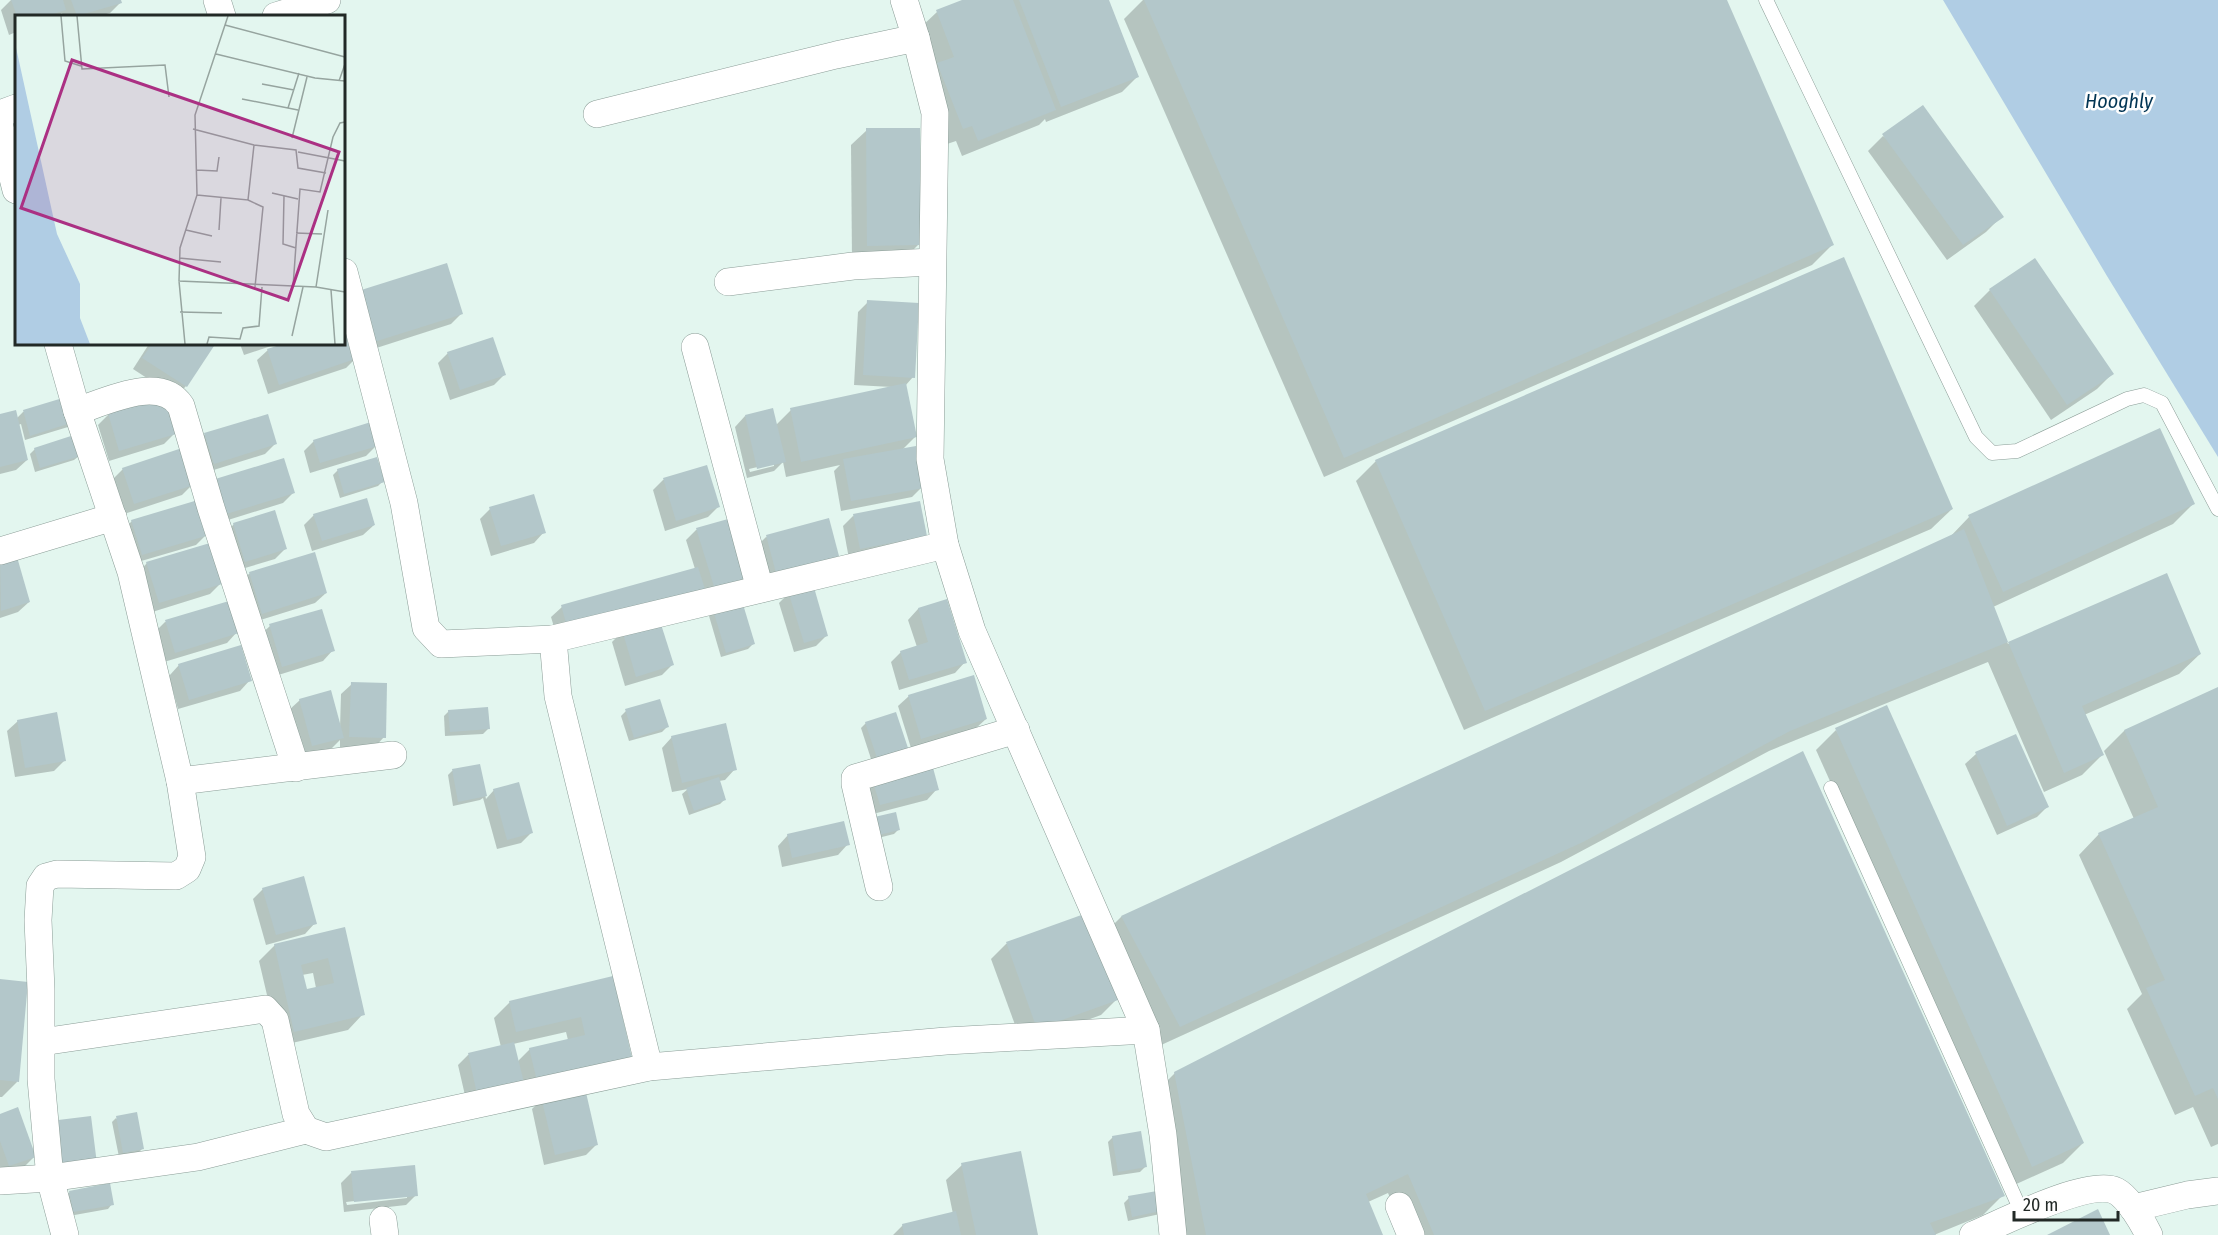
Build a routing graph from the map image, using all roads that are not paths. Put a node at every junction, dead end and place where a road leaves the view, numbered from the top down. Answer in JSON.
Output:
{"nodes":[{"id":1,"x":218,"y":0,"type":"edge"},
{"id":2,"x":327,"y":0,"type":"edge"},
{"id":3,"x":904,"y":0,"type":"edge"},
{"id":4,"x":1766,"y":0,"type":"edge"},
{"id":5,"x":222,"y":15,"type":"edge"},
{"id":6,"x":279,"y":15,"type":"edge"},
{"id":7,"x":916,"y":38,"type":"junction"},
{"id":8,"x":15,"y":108,"type":"edge"},
{"id":9,"x":0,"y":114,"type":"edge"},
{"id":10,"x":597,"y":114,"type":"dead end"},
{"id":11,"x":0,"y":127,"type":"edge"},
{"id":12,"x":15,"y":186,"type":"edge"},
{"id":13,"x":932,"y":262,"type":"junction"},
{"id":14,"x":345,"y":276,"type":"edge"},
{"id":15,"x":728,"y":282,"type":"dead end"},
{"id":16,"x":58,"y":345,"type":"edge"},
{"id":17,"x":694,"y":347,"type":"dead end"},
{"id":18,"x":77,"y":411,"type":"junction"},
{"id":19,"x":2218,"y":509,"type":"edge"},
{"id":20,"x":113,"y":517,"type":"junction"},
{"id":21,"x":945,"y":545,"type":"junction"},
{"id":22,"x":0,"y":551,"type":"edge"},
{"id":23,"x":760,"y":590,"type":"junction"},
{"id":24,"x":553,"y":639,"type":"junction"},
{"id":25,"x":1016,"y":730,"type":"junction"},
{"id":26,"x":393,"y":755,"type":"dead end"},
{"id":27,"x":296,"y":768,"type":"junction"},
{"id":28,"x":180,"y":781,"type":"junction"},
{"id":29,"x":1831,"y":788,"type":"dead end"},
{"id":30,"x":879,"y":887,"type":"dead end"},
{"id":31,"x":1146,"y":1030,"type":"junction"},
{"id":32,"x":42,"y":1042,"type":"junction"},
{"id":33,"x":649,"y":1067,"type":"junction"},
{"id":34,"x":306,"y":1130,"type":"junction"},
{"id":35,"x":50,"y":1178,"type":"junction"},
{"id":36,"x":0,"y":1181,"type":"edge"},
{"id":37,"x":2218,"y":1191,"type":"edge"},
{"id":38,"x":1399,"y":1206,"type":"dead end"},
{"id":39,"x":2133,"y":1208,"type":"junction"},
{"id":40,"x":2022,"y":1214,"type":"junction"},
{"id":41,"x":66,"y":1235,"type":"edge"},
{"id":42,"x":1173,"y":1235,"type":"edge"},
{"id":43,"x":1411,"y":1235,"type":"edge"},
{"id":44,"x":1973,"y":1235,"type":"edge"},
{"id":45,"x":2150,"y":1235,"type":"edge"}],
"edges":[{"from":1,"to":5,"type":"street"},
{"from":2,"to":6,"type":"street"},
{"from":3,"to":7,"type":"street"},
{"from":4,"to":19,"type":"lane"},
{"from":7,"to":10,"type":"street"},
{"from":7,"to":13,"type":"street"},
{"from":8,"to":9,"type":"street"},
{"from":11,"to":12,"type":"street"},
{"from":13,"to":15,"type":"street"},
{"from":13,"to":21,"type":"street"},
{"from":14,"to":24,"type":"street"},
{"from":16,"to":18,"type":"street"},
{"from":17,"to":23,"type":"street"},
{"from":18,"to":20,"type":"street"},
{"from":18,"to":27,"type":"street"},
{"from":20,"to":22,"type":"street"},
{"from":20,"to":28,"type":"street"},
{"from":21,"to":23,"type":"street"},
{"from":21,"to":25,"type":"street"},
{"from":23,"to":24,"type":"street"},
{"from":24,"to":33,"type":"street"},
{"from":25,"to":30,"type":"street"},
{"from":25,"to":31,"type":"street"},
{"from":26,"to":27,"type":"street"},
{"from":27,"to":28,"type":"street"},
{"from":28,"to":32,"type":"street"},
{"from":29,"to":40,"type":"lane"},
{"from":31,"to":33,"type":"street"},
{"from":31,"to":42,"type":"street"},
{"from":32,"to":34,"type":"street"},
{"from":32,"to":35,"type":"street"},
{"from":33,"to":34,"type":"street"},
{"from":34,"to":35,"type":"street"},
{"from":35,"to":36,"type":"street"},
{"from":35,"to":41,"type":"street"},
{"from":37,"to":39,"type":"street"},
{"from":38,"to":43,"type":"street"},
{"from":39,"to":40,"type":"street"},
{"from":39,"to":45,"type":"street"},
{"from":40,"to":44,"type":"street"}]}
